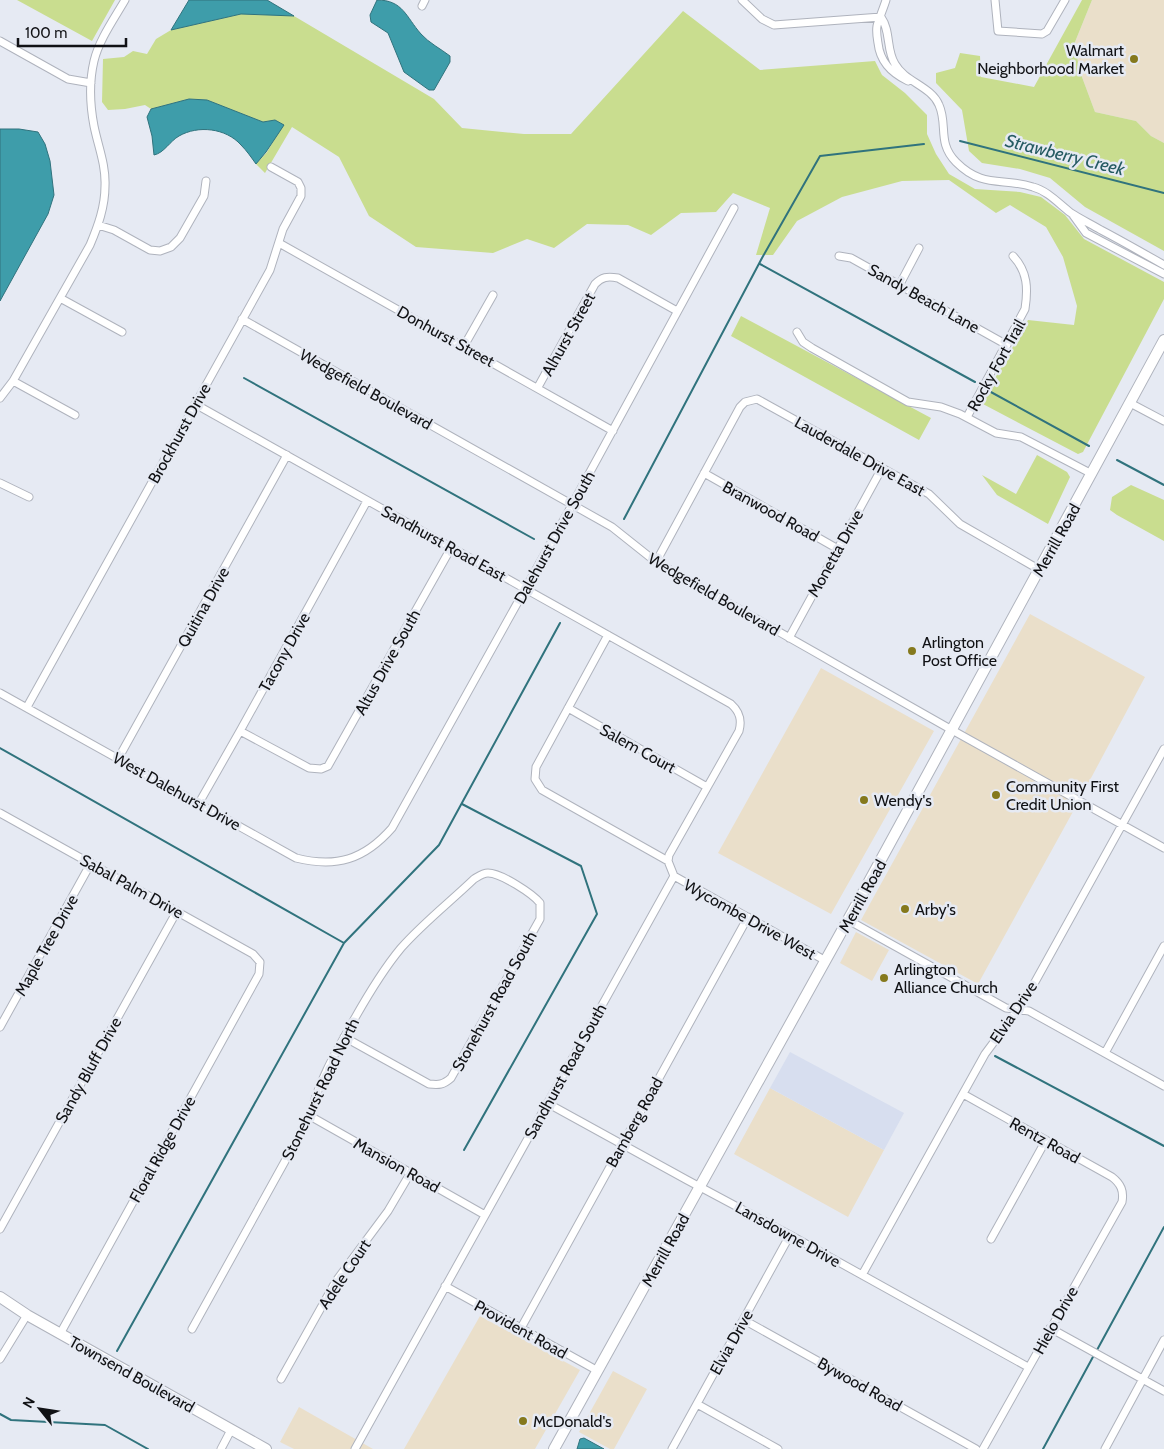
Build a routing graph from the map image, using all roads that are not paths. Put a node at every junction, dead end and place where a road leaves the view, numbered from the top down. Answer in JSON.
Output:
{"nodes":[{"id":1,"x":125,"y":0,"type":"edge"},
{"id":2,"x":742,"y":0,"type":"edge"},
{"id":3,"x":886,"y":0,"type":"edge"},
{"id":4,"x":996,"y":0,"type":"edge"},
{"id":5,"x":1065,"y":0,"type":"edge"},
{"id":6,"x":881,"y":17,"type":"junction"},
{"id":7,"x":0,"y":42,"type":"edge"},
{"id":8,"x":91,"y":83,"type":"junction"},
{"id":9,"x":919,"y":86,"type":"junction"},
{"id":10,"x":271,"y":167,"type":"dead end"},
{"id":11,"x":206,"y":181,"type":"dead end"},
{"id":12,"x":734,"y":208,"type":"dead end"},
{"id":13,"x":1071,"y":213,"type":"junction"},
{"id":14,"x":98,"y":225,"type":"junction"},
{"id":15,"x":279,"y":243,"type":"junction"},
{"id":16,"x":919,"y":248,"type":"dead end"},
{"id":17,"x":839,"y":256,"type":"dead end"},
{"id":18,"x":1013,"y":256,"type":"dead end"},
{"id":19,"x":1164,"y":265,"type":"edge"},
{"id":20,"x":1164,"y":274,"type":"edge"},
{"id":21,"x":900,"y":284,"type":"junction"},
{"id":22,"x":493,"y":295,"type":"dead end"},
{"id":23,"x":60,"y":298,"type":"junction"},
{"id":24,"x":677,"y":311,"type":"junction"},
{"id":25,"x":242,"y":319,"type":"junction"},
{"id":26,"x":122,"y":332,"type":"dead end"},
{"id":27,"x":797,"y":332,"type":"dead end"},
{"id":28,"x":1164,"y":340,"type":"edge"},
{"id":29,"x":1008,"y":345,"type":"junction"},
{"id":30,"x":464,"y":346,"type":"junction"},
{"id":31,"x":13,"y":381,"type":"junction"},
{"id":32,"x":538,"y":387,"type":"junction"},
{"id":33,"x":0,"y":398,"type":"edge"},
{"id":34,"x":1130,"y":403,"type":"junction"},
{"id":35,"x":195,"y":404,"type":"junction"},
{"id":36,"x":75,"y":415,"type":"dead end"},
{"id":37,"x":967,"y":417,"type":"junction"},
{"id":38,"x":1164,"y":421,"type":"edge"},
{"id":39,"x":613,"y":430,"type":"junction"},
{"id":40,"x":287,"y":455,"type":"junction"},
{"id":41,"x":882,"y":468,"type":"junction"},
{"id":42,"x":704,"y":473,"type":"junction"},
{"id":43,"x":1092,"y":474,"type":"junction"},
{"id":44,"x":0,"y":483,"type":"edge"},
{"id":45,"x":29,"y":497,"type":"dead end"},
{"id":46,"x":367,"y":500,"type":"junction"},
{"id":47,"x":572,"y":505,"type":"junction"},
{"id":48,"x":451,"y":548,"type":"junction"},
{"id":49,"x":838,"y":548,"type":"junction"},
{"id":50,"x":656,"y":562,"type":"junction"},
{"id":51,"x":1040,"y":570,"type":"junction"},
{"id":52,"x":525,"y":589,"type":"junction"},
{"id":53,"x":608,"y":635,"type":"junction"},
{"id":54,"x":789,"y":638,"type":"junction"},
{"id":55,"x":0,"y":693,"type":"edge"},
{"id":56,"x":27,"y":707,"type":"junction"},
{"id":57,"x":568,"y":708,"type":"junction"},
{"id":58,"x":952,"y":730,"type":"junction"},
{"id":59,"x":240,"y":731,"type":"junction"},
{"id":60,"x":1164,"y":749,"type":"edge"},
{"id":61,"x":118,"y":758,"type":"junction"},
{"id":62,"x":707,"y":787,"type":"junction"},
{"id":63,"x":198,"y":803,"type":"junction"},
{"id":64,"x":2,"y":815,"type":"edge"},
{"id":65,"x":0,"y":824,"type":"edge"},
{"id":66,"x":1122,"y":824,"type":"junction"},
{"id":67,"x":1164,"y":848,"type":"edge"},
{"id":68,"x":360,"y":855,"type":"joint"},
{"id":69,"x":668,"y":861,"type":"junction"},
{"id":70,"x":91,"y":863,"type":"junction"},
{"id":71,"x":482,"y":874,"type":"joint"},
{"id":72,"x":674,"y":876,"type":"junction"},
{"id":73,"x":177,"y":911,"type":"junction"},
{"id":74,"x":748,"y":917,"type":"junction"},
{"id":75,"x":848,"y":920,"type":"junction"},
{"id":76,"x":1164,"y":946,"type":"edge"},
{"id":77,"x":826,"y":961,"type":"junction"},
{"id":78,"x":260,"y":962,"type":"joint"},
{"id":79,"x":1017,"y":1010,"type":"junction"},
{"id":80,"x":0,"y":1027,"type":"edge"},
{"id":81,"x":344,"y":1037,"type":"junction"},
{"id":82,"x":1105,"y":1052,"type":"junction"},
{"id":83,"x":1164,"y":1086,"type":"edge"},
{"id":84,"x":963,"y":1094,"type":"junction"},
{"id":85,"x":547,"y":1103,"type":"junction"},
{"id":86,"x":310,"y":1116,"type":"junction"},
{"id":87,"x":1046,"y":1140,"type":"junction"},
{"id":88,"x":622,"y":1144,"type":"junction"},
{"id":89,"x":411,"y":1172,"type":"junction"},
{"id":90,"x":700,"y":1187,"type":"junction"},
{"id":91,"x":1122,"y":1190,"type":"joint"},
{"id":92,"x":485,"y":1214,"type":"junction"},
{"id":93,"x":0,"y":1230,"type":"edge"},
{"id":94,"x":790,"y":1235,"type":"junction"},
{"id":95,"x":991,"y":1239,"type":"dead end"},
{"id":96,"x":862,"y":1275,"type":"junction"},
{"id":97,"x":445,"y":1286,"type":"junction"},
{"id":98,"x":0,"y":1297,"type":"edge"},
{"id":99,"x":27,"y":1315,"type":"junction"},
{"id":100,"x":744,"y":1320,"type":"junction"},
{"id":101,"x":521,"y":1328,"type":"junction"},
{"id":102,"x":1050,"y":1328,"type":"junction"},
{"id":103,"x":192,"y":1329,"type":"dead end"},
{"id":104,"x":60,"y":1334,"type":"junction"},
{"id":105,"x":1164,"y":1340,"type":"edge"},
{"id":106,"x":0,"y":1360,"type":"edge"},
{"id":107,"x":1028,"y":1367,"type":"junction"},
{"id":108,"x":598,"y":1371,"type":"junction"},
{"id":109,"x":281,"y":1379,"type":"dead end"},
{"id":110,"x":1143,"y":1379,"type":"junction"},
{"id":111,"x":1164,"y":1391,"type":"edge"},
{"id":112,"x":697,"y":1404,"type":"junction"},
{"id":113,"x":232,"y":1430,"type":"junction"},
{"id":114,"x":221,"y":1449,"type":"edge"},
{"id":115,"x":266,"y":1449,"type":"edge"},
{"id":116,"x":355,"y":1449,"type":"edge"},
{"id":117,"x":554,"y":1449,"type":"edge"},
{"id":118,"x":672,"y":1449,"type":"edge"},
{"id":119,"x":778,"y":1449,"type":"edge"},
{"id":120,"x":976,"y":1449,"type":"edge"},
{"id":121,"x":983,"y":1449,"type":"edge"},
{"id":122,"x":1105,"y":1449,"type":"edge"}],
"edges":[{"from":1,"to":8,"type":"street"},
{"from":2,"to":6,"type":"street"},
{"from":3,"to":6,"type":"street"},
{"from":4,"to":5,"type":"street"},
{"from":6,"to":9,"type":"street"},
{"from":6,"to":9,"type":"street"},
{"from":7,"to":8,"type":"street"},
{"from":8,"to":14,"type":"street"},
{"from":9,"to":13,"type":"street"},
{"from":10,"to":15,"type":"street","name":"Brockhurst Drive"},
{"from":11,"to":14,"type":"street"},
{"from":12,"to":24,"type":"street","name":"Dalehurst Drive South"},
{"from":13,"to":19,"type":"street"},
{"from":13,"to":20,"type":"street"},
{"from":14,"to":23,"type":"street"},
{"from":15,"to":25,"type":"street","name":"Brockhurst Drive"},
{"from":15,"to":30,"type":"street","name":"Donhurst Street"},
{"from":16,"to":21,"type":"street"},
{"from":17,"to":21,"type":"street","name":"Sandy Beach Lane"},
{"from":18,"to":29,"type":"street","name":"Rocky Fort Trail"},
{"from":21,"to":29,"type":"street","name":"Sandy Beach Lane"},
{"from":22,"to":30,"type":"street"},
{"from":23,"to":26,"type":"street"},
{"from":23,"to":31,"type":"street"},
{"from":24,"to":32,"type":"street","name":"Alhurst Street"},
{"from":24,"to":39,"type":"street","name":"Dalehurst Drive South"},
{"from":25,"to":35,"type":"street","name":"Brockhurst Drive"},
{"from":25,"to":47,"type":"street","name":"Wedgefield Boulevard"},
{"from":27,"to":37,"type":"street"},
{"from":28,"to":34,"type":"main road","name":"Merrill Road"},
{"from":29,"to":37,"type":"street","name":"Rocky Fort Trail"},
{"from":30,"to":32,"type":"street","name":"Donhurst Street"},
{"from":31,"to":33,"type":"street"},
{"from":31,"to":36,"type":"street"},
{"from":32,"to":39,"type":"street","name":"Donhurst Street"},
{"from":34,"to":38,"type":"street"},
{"from":34,"to":43,"type":"main road","name":"Merrill Road"},
{"from":35,"to":40,"type":"street","name":"Sandhurst Road East"},
{"from":35,"to":56,"type":"street","name":"Brockhurst Drive"},
{"from":37,"to":43,"type":"street"},
{"from":39,"to":47,"type":"street","name":"Dalehurst Drive South"},
{"from":40,"to":46,"type":"street","name":"Sandhurst Road East"},
{"from":40,"to":61,"type":"street","name":"Quitina Drive"},
{"from":41,"to":42,"type":"street","name":"Lauderdale Drive East"},
{"from":41,"to":49,"type":"street","name":"Monetta Drive"},
{"from":41,"to":51,"type":"street","name":"Lauderdale Drive East"},
{"from":42,"to":49,"type":"street","name":"Branwood Road"},
{"from":42,"to":50,"type":"street"},
{"from":43,"to":51,"type":"main road","name":"Merrill Road"},
{"from":44,"to":45,"type":"street"},
{"from":46,"to":48,"type":"street","name":"Sandhurst Road East"},
{"from":46,"to":59,"type":"street","name":"Tacony Drive"},
{"from":47,"to":50,"type":"street","name":"Wedgefield Boulevard"},
{"from":47,"to":52,"type":"street","name":"Dalehurst Drive South"},
{"from":48,"to":52,"type":"street","name":"Sandhurst Road East"},
{"from":48,"to":59,"type":"street","name":"Altus Drive South"},
{"from":49,"to":54,"type":"street","name":"Monetta Drive"},
{"from":50,"to":54,"type":"street","name":"Wedgefield Boulevard"},
{"from":51,"to":58,"type":"main road","name":"Merrill Road"},
{"from":52,"to":53,"type":"street","name":"Sandhurst Road East"},
{"from":52,"to":68,"type":"street","name":"Dalehurst Drive South"},
{"from":53,"to":57,"type":"street"},
{"from":53,"to":62,"type":"street","name":"Sandhurst Road East"},
{"from":54,"to":58,"type":"street","name":"Wedgefield Boulevard"},
{"from":55,"to":56,"type":"street","name":"West Dalehurst Drive"},
{"from":56,"to":61,"type":"street","name":"West Dalehurst Drive"},
{"from":57,"to":62,"type":"street","name":"Salem Court"},
{"from":57,"to":69,"type":"street"},
{"from":58,"to":66,"type":"street","name":"Wedgefield Boulevard"},
{"from":58,"to":75,"type":"main road","name":"Merrill Road"},
{"from":59,"to":63,"type":"street","name":"Tacony Drive"},
{"from":60,"to":66,"type":"street","name":"Elvia Drive"},
{"from":61,"to":63,"type":"street","name":"West Dalehurst Drive"},
{"from":62,"to":69,"type":"street"},
{"from":63,"to":68,"type":"street","name":"West Dalehurst Drive"},
{"from":64,"to":65,"type":"street"},
{"from":64,"to":70,"type":"street","name":"Sabal Palm Drive"},
{"from":66,"to":67,"type":"street","name":"Wedgefield Boulevard"},
{"from":66,"to":79,"type":"street","name":"Elvia Drive"},
{"from":69,"to":72,"type":"street"},
{"from":70,"to":73,"type":"street","name":"Sabal Palm Drive"},
{"from":70,"to":80,"type":"street","name":"Maple Tree Drive"},
{"from":71,"to":81,"type":"street","name":"Stonehurst Road North"},
{"from":71,"to":81,"type":"street","name":"Stonehurst Road South"},
{"from":72,"to":74,"type":"street","name":"Wycombe Drive West"},
{"from":72,"to":85,"type":"street","name":"Sandhurst Road South"},
{"from":73,"to":78,"type":"street","name":"Sabal Palm Drive"},
{"from":73,"to":93,"type":"street","name":"Sandy Bluff Drive"},
{"from":74,"to":77,"type":"street","name":"Wycombe Drive West"},
{"from":74,"to":88,"type":"street","name":"Bamberg Road"},
{"from":75,"to":77,"type":"main road","name":"Merrill Road"},
{"from":75,"to":79,"type":"street"},
{"from":76,"to":82,"type":"street"},
{"from":77,"to":90,"type":"main road","name":"Merrill Road"},
{"from":78,"to":104,"type":"street","name":"Floral Ridge Drive"},
{"from":79,"to":82,"type":"street"},
{"from":79,"to":84,"type":"street","name":"Elvia Drive"},
{"from":81,"to":86,"type":"street","name":"Stonehurst Road North"},
{"from":82,"to":83,"type":"street"},
{"from":84,"to":87,"type":"street","name":"Rentz Road"},
{"from":84,"to":96,"type":"street","name":"Elvia Drive"},
{"from":85,"to":88,"type":"street","name":"Lansdowne Drive"},
{"from":85,"to":92,"type":"street","name":"Sandhurst Road South"},
{"from":86,"to":89,"type":"street","name":"Mansion Road"},
{"from":86,"to":103,"type":"street","name":"Stonehurst Road North"},
{"from":87,"to":91,"type":"street","name":"Rentz Road"},
{"from":87,"to":95,"type":"street"},
{"from":88,"to":90,"type":"street","name":"Lansdowne Drive"},
{"from":88,"to":101,"type":"street","name":"Bamberg Road"},
{"from":89,"to":92,"type":"street","name":"Mansion Road"},
{"from":89,"to":109,"type":"street","name":"Adele Court"},
{"from":90,"to":94,"type":"street","name":"Lansdowne Drive"},
{"from":90,"to":108,"type":"main road","name":"Merrill Road"},
{"from":91,"to":102,"type":"street","name":"Hielo Drive"},
{"from":92,"to":97,"type":"street","name":"Sandhurst Road South"},
{"from":94,"to":96,"type":"street","name":"Lansdowne Drive"},
{"from":94,"to":100,"type":"street","name":"Elvia Drive"},
{"from":96,"to":107,"type":"street","name":"Lansdowne Drive"},
{"from":97,"to":101,"type":"street","name":"Provident Road"},
{"from":97,"to":116,"type":"street","name":"Sandhurst Road South"},
{"from":98,"to":99,"type":"main road","name":"Townsend Boulevard"},
{"from":99,"to":104,"type":"main road","name":"Townsend Boulevard"},
{"from":99,"to":106,"type":"street"},
{"from":100,"to":112,"type":"street","name":"Elvia Drive"},
{"from":100,"to":120,"type":"street","name":"Bywood Road"},
{"from":101,"to":108,"type":"street","name":"Provident Road"},
{"from":102,"to":107,"type":"street","name":"Hielo Drive"},
{"from":102,"to":110,"type":"street"},
{"from":104,"to":113,"type":"main road","name":"Townsend Boulevard"},
{"from":105,"to":110,"type":"street"},
{"from":107,"to":121,"type":"street","name":"Hielo Drive"},
{"from":108,"to":117,"type":"main road","name":"Merrill Road"},
{"from":110,"to":111,"type":"street"},
{"from":110,"to":122,"type":"street"},
{"from":112,"to":118,"type":"street","name":"Elvia Drive"},
{"from":112,"to":119,"type":"street"},
{"from":113,"to":114,"type":"street"},
{"from":113,"to":115,"type":"main road","name":"Townsend Boulevard"}]}
